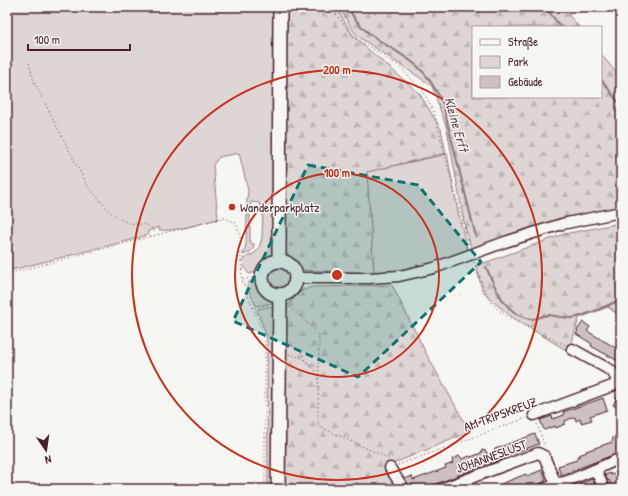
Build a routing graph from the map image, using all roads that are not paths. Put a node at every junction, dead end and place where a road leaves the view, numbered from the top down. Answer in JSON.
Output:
{"nodes":[{"id":1,"x":280,"y":7,"type":"edge"},
{"id":2,"x":621,"y":212,"type":"edge"},
{"id":3,"x":279,"y":260,"type":"junction"},
{"id":4,"x":297,"y":278,"type":"junction"},
{"id":5,"x":283,"y":300,"type":"junction"},
{"id":6,"x":572,"y":348,"type":"road end"},
{"id":7,"x":620,"y":382,"type":"edge"},
{"id":8,"x":534,"y":415,"type":"road end"},
{"id":9,"x":621,"y":458,"type":"edge"},
{"id":10,"x":390,"y":468,"type":"road end"},
{"id":11,"x":594,"y":470,"type":"junction"},
{"id":12,"x":556,"y":484,"type":"junction"},
{"id":13,"x":278,"y":489,"type":"edge"},
{"id":14,"x":404,"y":489,"type":"edge"},
{"id":15,"x":441,"y":489,"type":"edge"},
{"id":16,"x":544,"y":489,"type":"edge"},
{"id":17,"x":604,"y":489,"type":"edge"}],
"edges":[{"from":1,"to":3,"type":"main road"},
{"from":2,"to":4,"type":"street"},
{"from":3,"to":4,"type":"main road"},
{"from":3,"to":5,"type":"main road"},
{"from":4,"to":5,"type":"main road"},
{"from":5,"to":13,"type":"main road"},
{"from":6,"to":7,"type":"street"},
{"from":7,"to":8,"type":"street","name":"AM TRIPSKREUZ"},
{"from":9,"to":11,"type":"street"},
{"from":10,"to":14,"type":"street"},
{"from":11,"to":12,"type":"street"},
{"from":11,"to":17,"type":"street"},
{"from":12,"to":15,"type":"street","name":"JOHANNESLUST"},
{"from":12,"to":16,"type":"street"}]}
